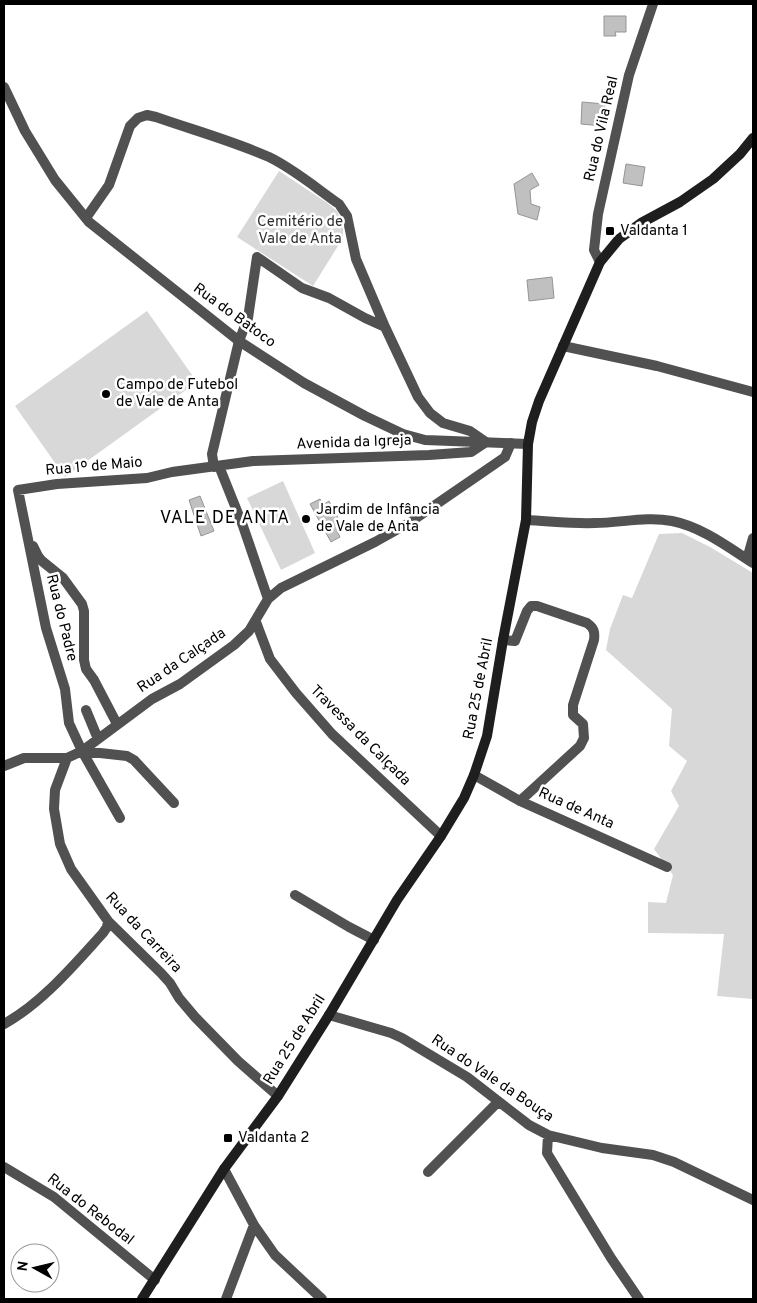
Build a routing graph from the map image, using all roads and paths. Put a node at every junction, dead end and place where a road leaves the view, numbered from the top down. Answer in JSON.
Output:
{"nodes":[{"id":1,"x":654,"y":4,"type":"edge"},
{"id":2,"x":4,"y":87,"type":"edge"},
{"id":3,"x":753,"y":138,"type":"edge"},
{"id":4,"x":86,"y":218,"type":"junction"},
{"id":5,"x":600,"y":262,"type":"junction"},
{"id":6,"x":385,"y":327,"type":"junction"},
{"id":7,"x":239,"y":341,"type":"junction"},
{"id":8,"x":563,"y":346,"type":"junction"},
{"id":9,"x":753,"y":392,"type":"edge"},
{"id":10,"x":486,"y":442,"type":"junction"},
{"id":11,"x":511,"y":443,"type":"junction"},
{"id":12,"x":528,"y":444,"type":"junction"},
{"id":13,"x":217,"y":466,"type":"junction"},
{"id":14,"x":172,"y":472,"type":"joint"},
{"id":15,"x":18,"y":490,"type":"joint"},
{"id":16,"x":526,"y":520,"type":"junction"},
{"id":17,"x":753,"y":538,"type":"edge"},
{"id":18,"x":28,"y":541,"type":"junction"},
{"id":19,"x":750,"y":561,"type":"edge"},
{"id":20,"x":268,"y":599,"type":"junction"},
{"id":21,"x":256,"y":622,"type":"junction"},
{"id":22,"x":503,"y":640,"type":"junction"},
{"id":23,"x":86,"y":710,"type":"dead end"},
{"id":24,"x":117,"y":724,"type":"junction"},
{"id":25,"x":98,"y":739,"type":"junction"},
{"id":26,"x":82,"y":751,"type":"junction"},
{"id":27,"x":67,"y":758,"type":"junction"},
{"id":28,"x":4,"y":766,"type":"edge"},
{"id":29,"x":474,"y":775,"type":"junction"},
{"id":30,"x":520,"y":802,"type":"junction"},
{"id":31,"x":174,"y":803,"type":"dead end"},
{"id":32,"x":120,"y":818,"type":"dead end"},
{"id":33,"x":441,"y":836,"type":"junction"},
{"id":34,"x":667,"y":867,"type":"dead end"},
{"id":35,"x":295,"y":895,"type":"dead end"},
{"id":36,"x":108,"y":921,"type":"junction"},
{"id":37,"x":374,"y":940,"type":"junction"},
{"id":38,"x":329,"y":1015,"type":"junction"},
{"id":39,"x":4,"y":1024,"type":"edge"},
{"id":40,"x":278,"y":1096,"type":"junction"},
{"id":41,"x":498,"y":1102,"type":"junction"},
{"id":42,"x":548,"y":1135,"type":"junction"},
{"id":43,"x":4,"y":1167,"type":"edge"},
{"id":44,"x":224,"y":1169,"type":"junction"},
{"id":45,"x":428,"y":1172,"type":"dead end"},
{"id":46,"x":753,"y":1200,"type":"edge"},
{"id":47,"x":254,"y":1225,"type":"junction"},
{"id":48,"x":155,"y":1280,"type":"junction"},
{"id":49,"x":142,"y":1299,"type":"edge"},
{"id":50,"x":226,"y":1299,"type":"edge"},
{"id":51,"x":322,"y":1299,"type":"edge"},
{"id":52,"x":639,"y":1299,"type":"edge"}],
"edges":[{"from":1,"to":5,"type":"street","name":"Rua do Vila Real"},
{"from":2,"to":4,"type":"street","name":"Rua do Batoco"},
{"from":3,"to":5,"type":"main road","name":"Rua 25 de Abril"},
{"from":4,"to":6,"type":"street"},
{"from":4,"to":7,"type":"street","name":"Rua do Batoco"},
{"from":5,"to":8,"type":"main road","name":"Rua 25 de Abril"},
{"from":6,"to":7,"type":"street"},
{"from":6,"to":10,"type":"street"},
{"from":7,"to":10,"type":"street","name":"Rua do Batoco"},
{"from":7,"to":13,"type":"street"},
{"from":8,"to":9,"type":"street"},
{"from":8,"to":12,"type":"main road","name":"Rua 25 de Abril"},
{"from":10,"to":11,"type":"street","name":"Rua do Batoco"},
{"from":10,"to":13,"type":"street","name":"Avenida da Igreja"},
{"from":11,"to":12,"type":"street","name":"Rua do Batoco"},
{"from":11,"to":20,"type":"street","name":"Rua da Calçada"},
{"from":12,"to":16,"type":"main road","name":"Rua 25 de Abril"},
{"from":13,"to":14,"type":"street","name":"Avenida da Igreja"},
{"from":13,"to":20,"type":"street"},
{"from":14,"to":15,"type":"street","name":"Rua 1º de Maio"},
{"from":15,"to":18,"type":"street","name":"Rua do Padre"},
{"from":16,"to":19,"type":"street"},
{"from":16,"to":22,"type":"main road","name":"Rua 25 de Abril"},
{"from":17,"to":19,"type":"street"},
{"from":18,"to":24,"type":"street"},
{"from":18,"to":26,"type":"street","name":"Rua do Padre"},
{"from":20,"to":21,"type":"street","name":"Rua da Calçada"},
{"from":21,"to":24,"type":"street","name":"Rua da Calçada"},
{"from":21,"to":33,"type":"street","name":"Travessa da Calçada"},
{"from":22,"to":29,"type":"main road","name":"Rua 25 de Abril"},
{"from":22,"to":30,"type":"street"},
{"from":23,"to":25,"type":"street"},
{"from":24,"to":25,"type":"street","name":"Rua da Calçada"},
{"from":25,"to":26,"type":"street","name":"Rua da Calçada"},
{"from":26,"to":27,"type":"street","name":"Rua da Calçada"},
{"from":26,"to":31,"type":"street"},
{"from":26,"to":32,"type":"street","name":"Rua do Padre"},
{"from":27,"to":28,"type":"street"},
{"from":27,"to":36,"type":"street","name":"Rua da Carreira"},
{"from":29,"to":30,"type":"street","name":"Rua de Anta"},
{"from":29,"to":33,"type":"main road","name":"Rua 25 de Abril"},
{"from":30,"to":34,"type":"street","name":"Rua de Anta"},
{"from":33,"to":37,"type":"main road","name":"Rua 25 de Abril"},
{"from":35,"to":37,"type":"street"},
{"from":36,"to":39,"type":"street"},
{"from":36,"to":40,"type":"street","name":"Rua da Carreira"},
{"from":37,"to":38,"type":"main road","name":"Rua 25 de Abril"},
{"from":38,"to":40,"type":"main road","name":"Rua 25 de Abril"},
{"from":38,"to":41,"type":"street","name":"Rua do Vale da Bouça"},
{"from":40,"to":44,"type":"main road","name":"Rua 25 de Abril"},
{"from":41,"to":42,"type":"street","name":"Rua do Vale da Bouça"},
{"from":41,"to":45,"type":"street"},
{"from":42,"to":46,"type":"street","name":"Rua do Vale da Bouça"},
{"from":42,"to":52,"type":"street"},
{"from":43,"to":48,"type":"street","name":"Rua do Rebodal"},
{"from":44,"to":47,"type":"street"},
{"from":44,"to":48,"type":"main road","name":"Rua 25 de Abril"},
{"from":47,"to":50,"type":"street"},
{"from":47,"to":51,"type":"street"},
{"from":48,"to":49,"type":"main road","name":"Rua 25 de Abril"}]}
